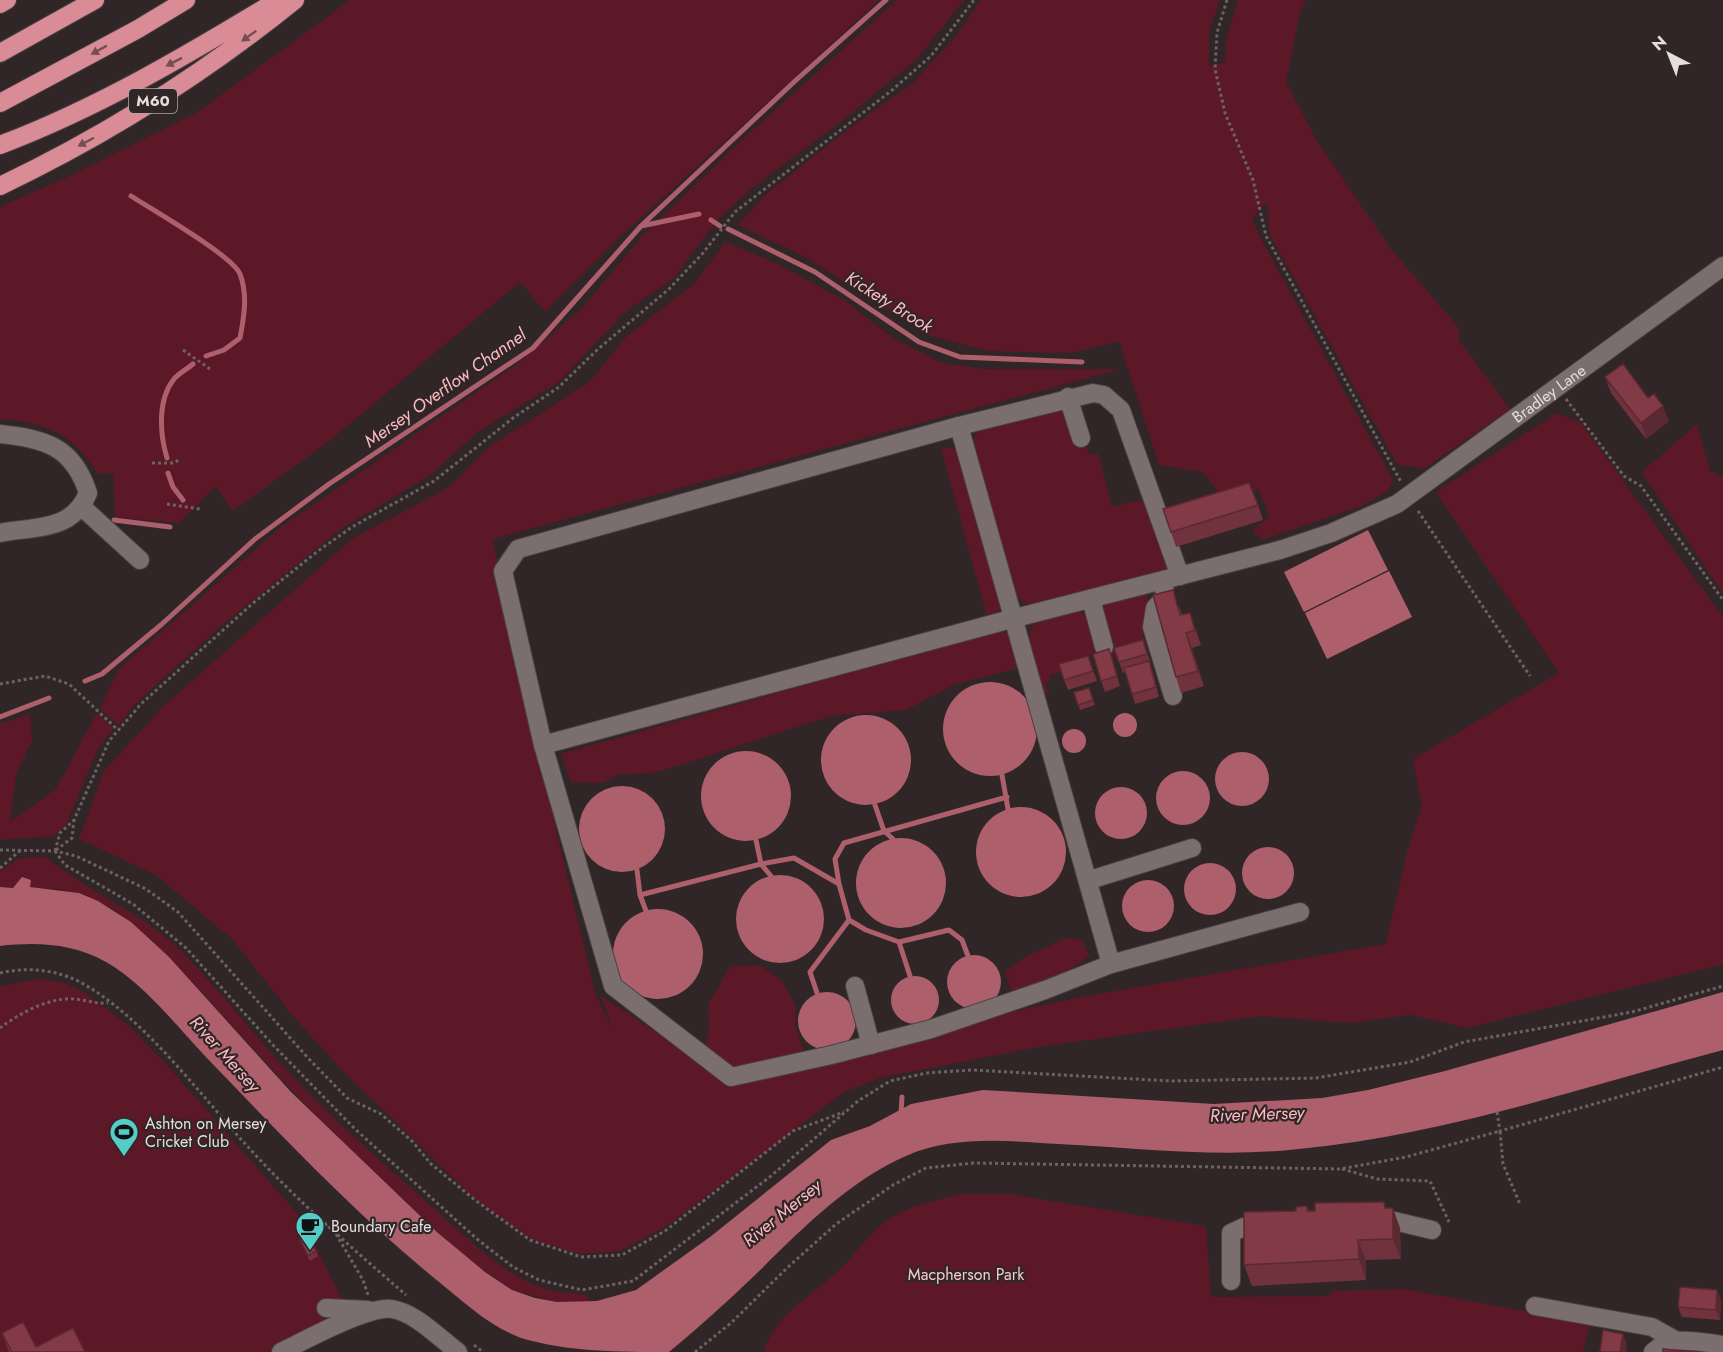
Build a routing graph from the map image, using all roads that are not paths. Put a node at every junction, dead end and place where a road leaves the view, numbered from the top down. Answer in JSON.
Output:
{"nodes":[{"id":1,"x":7,"y":0,"type":"edge"},
{"id":2,"x":95,"y":0,"type":"edge"},
{"id":3,"x":186,"y":0,"type":"edge"},
{"id":4,"x":278,"y":0,"type":"edge"},
{"id":5,"x":295,"y":0,"type":"edge"},
{"id":6,"x":0,"y":4,"type":"edge"},
{"id":7,"x":0,"y":53,"type":"edge"},
{"id":8,"x":0,"y":103,"type":"edge"},
{"id":9,"x":0,"y":145,"type":"edge"},
{"id":10,"x":0,"y":186,"type":"edge"},
{"id":11,"x":1723,"y":266,"type":"edge"},
{"id":12,"x":1068,"y":397,"type":"junction"},
{"id":13,"x":959,"y":426,"type":"junction"},
{"id":14,"x":0,"y":434,"type":"edge"},
{"id":15,"x":1081,"y":438,"type":"dead end"},
{"id":16,"x":82,"y":507,"type":"junction"},
{"id":17,"x":0,"y":533,"type":"edge"},
{"id":18,"x":140,"y":560,"type":"dead end"},
{"id":19,"x":1172,"y":578,"type":"junction"},
{"id":20,"x":1090,"y":599,"type":"junction"},
{"id":21,"x":1015,"y":618,"type":"junction"},
{"id":22,"x":1104,"y":647,"type":"dead end"},
{"id":23,"x":1173,"y":696,"type":"dead end"},
{"id":24,"x":543,"y":745,"type":"junction"},
{"id":25,"x":1192,"y":848,"type":"dead end"},
{"id":26,"x":1090,"y":880,"type":"junction"},
{"id":27,"x":1300,"y":912,"type":"dead end"},
{"id":28,"x":1112,"y":964,"type":"junction"},
{"id":29,"x":855,"y":986,"type":"dead end"},
{"id":30,"x":870,"y":1045,"type":"junction"},
{"id":31,"x":1358,"y":1221,"type":"edge"},
{"id":32,"x":1290,"y":1224,"type":"edge"},
{"id":33,"x":1432,"y":1230,"type":"dead end"},
{"id":34,"x":1231,"y":1281,"type":"dead end"},
{"id":35,"x":1535,"y":1306,"type":"dead end"},
{"id":36,"x":326,"y":1308,"type":"dead end"},
{"id":37,"x":373,"y":1311,"type":"junction"},
{"id":38,"x":1675,"y":1340,"type":"junction"},
{"id":39,"x":1723,"y":1345,"type":"edge"},
{"id":40,"x":462,"y":1346,"type":"edge"},
{"id":41,"x":281,"y":1352,"type":"edge"},
{"id":42,"x":1653,"y":1352,"type":"edge"}],
"edges":[{"from":1,"to":6,"type":"highway"},
{"from":2,"to":7,"type":"highway"},
{"from":3,"to":8,"type":"highway","one_way":true},
{"from":4,"to":9,"type":"highway","number":"M60","one_way":true},
{"from":5,"to":10,"type":"highway","number":"M60","one_way":true},
{"from":11,"to":19,"type":"street","name":"Bradley Lane"},
{"from":12,"to":13,"type":"street"},
{"from":12,"to":15,"type":"street"},
{"from":12,"to":19,"type":"street"},
{"from":13,"to":21,"type":"street"},
{"from":13,"to":24,"type":"street"},
{"from":14,"to":16,"type":"street"},
{"from":16,"to":17,"type":"street"},
{"from":16,"to":18,"type":"street"},
{"from":19,"to":20,"type":"street","name":"Bradley Lane"},
{"from":19,"to":23,"type":"street"},
{"from":20,"to":21,"type":"street","name":"Bradley Lane"},
{"from":20,"to":22,"type":"street"},
{"from":21,"to":24,"type":"street","name":"Bradley Lane"},
{"from":21,"to":26,"type":"street"},
{"from":24,"to":30,"type":"street"},
{"from":25,"to":26,"type":"street"},
{"from":26,"to":28,"type":"street"},
{"from":27,"to":28,"type":"street"},
{"from":28,"to":30,"type":"street"},
{"from":29,"to":30,"type":"street"},
{"from":31,"to":33,"type":"street"},
{"from":32,"to":34,"type":"street"},
{"from":35,"to":38,"type":"street"},
{"from":36,"to":37,"type":"street"},
{"from":37,"to":40,"type":"street"},
{"from":37,"to":41,"type":"street"},
{"from":38,"to":39,"type":"street"},
{"from":38,"to":42,"type":"street"}]}
